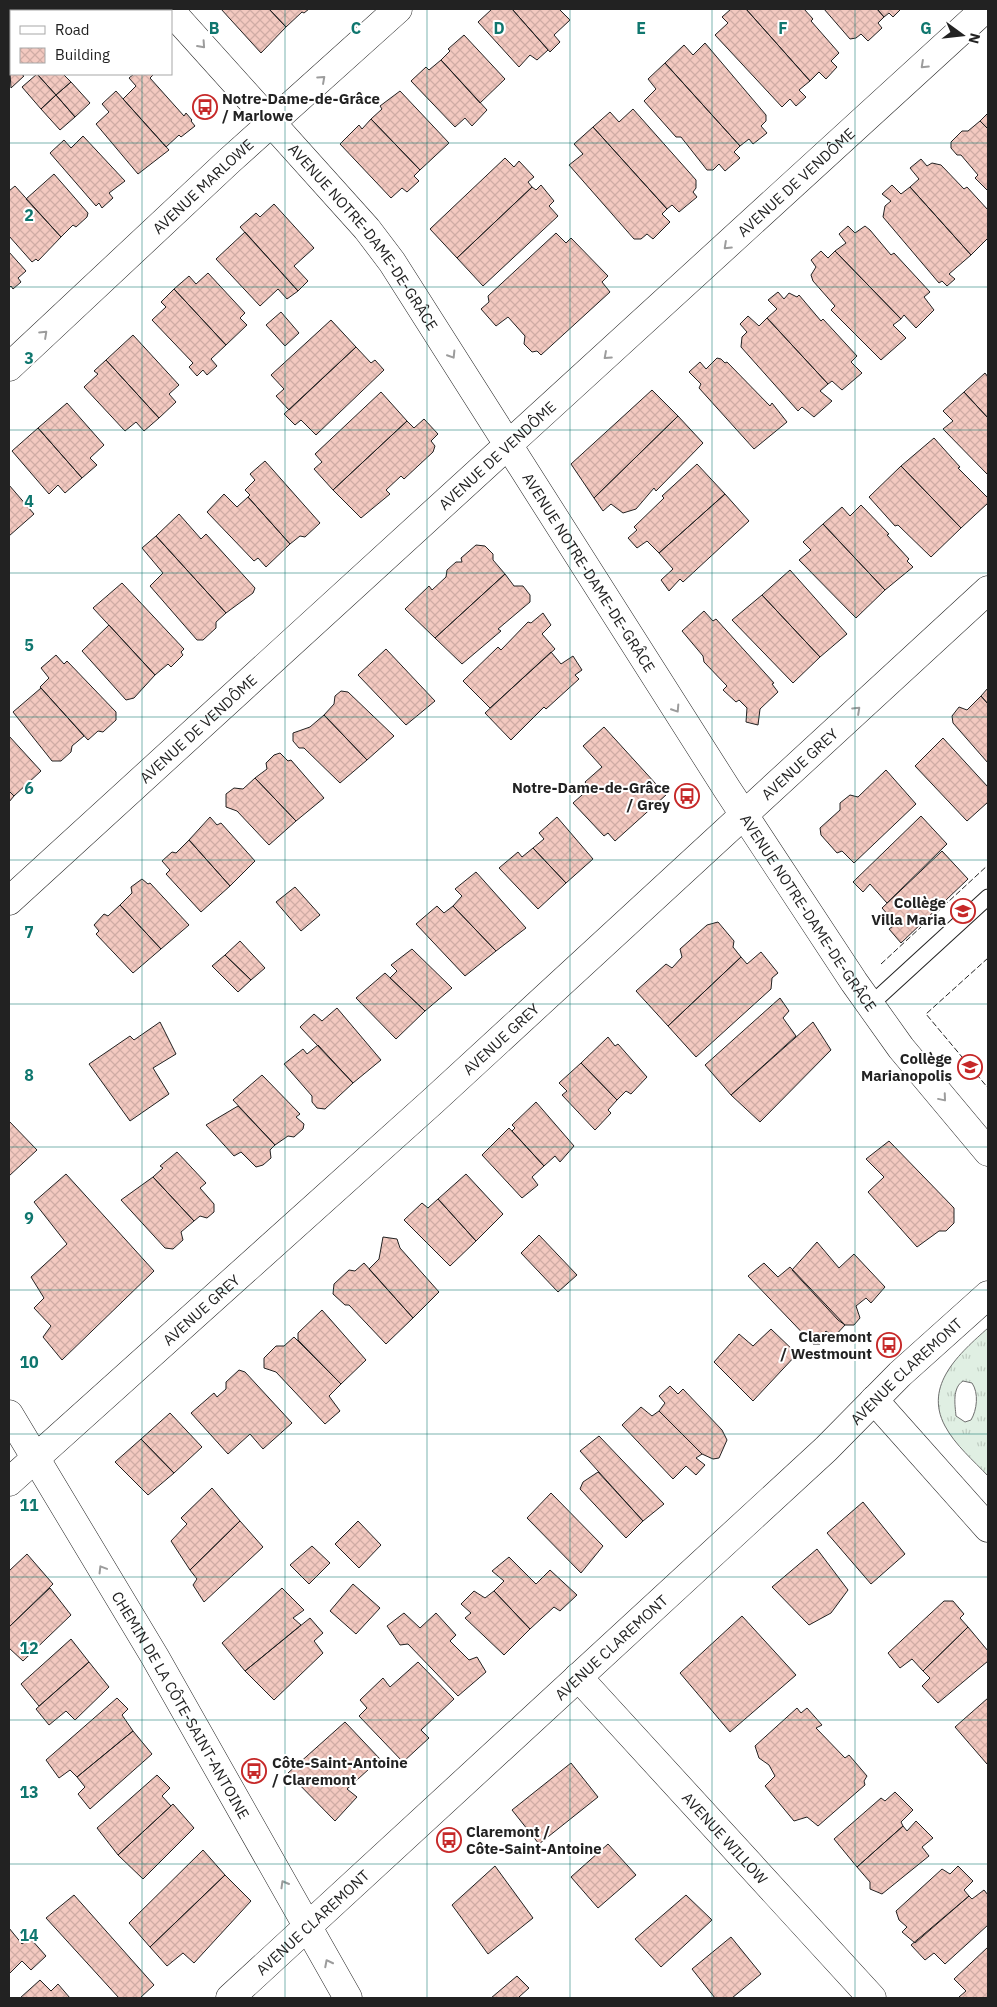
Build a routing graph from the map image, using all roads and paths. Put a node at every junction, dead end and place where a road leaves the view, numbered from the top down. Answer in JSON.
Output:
{"nodes":[{"id":1,"x":398,"y":9,"type":"edge"},
{"id":2,"x":985,"y":9,"type":"edge"},
{"id":3,"x":172,"y":12,"type":"edge"},
{"id":4,"x":273,"y":123,"type":"junction"},
{"id":5,"x":9,"y":367,"type":"edge"},
{"id":6,"x":508,"y":446,"type":"junction"},
{"id":7,"x":988,"y":590,"type":"edge"},
{"id":8,"x":744,"y":814,"type":"junction"},
{"id":9,"x":988,"y":897,"type":"edge"},
{"id":10,"x":9,"y":901,"type":"edge"},
{"id":11,"x":870,"y":1005,"type":"junction"},
{"id":12,"x":988,"y":1152,"type":"edge"},
{"id":13,"x":988,"y":1295,"type":"edge"},
{"id":14,"x":874,"y":1400,"type":"junction"},
{"id":15,"x":9,"y":1414,"type":"edge"},
{"id":16,"x":35,"y":1459,"type":"junction"},
{"id":17,"x":9,"y":1482,"type":"edge"},
{"id":18,"x":988,"y":1528,"type":"edge"},
{"id":19,"x":578,"y":1677,"type":"junction"},
{"id":20,"x":309,"y":1926,"type":"junction"},
{"id":21,"x":230,"y":1998,"type":"edge"},
{"id":22,"x":348,"y":1998,"type":"edge"},
{"id":23,"x":872,"y":1998,"type":"edge"}],
"edges":[{"from":4,"to":1,"type":"street","name":"AVENUE MARLOWE","one_way":true},
{"from":2,"to":6,"type":"street","name":"AVENUE DE VENDÔME","one_way":true},
{"from":3,"to":4,"type":"street","name":"AVENUE NOTRE-DAME-DE-GRÂCE","one_way":true},
{"from":5,"to":4,"type":"street","name":"AVENUE MARLOWE","one_way":true},
{"from":4,"to":6,"type":"street","name":"AVENUE NOTRE-DAME-DE-GRÂCE","one_way":true},
{"from":6,"to":8,"type":"street","name":"AVENUE NOTRE-DAME-DE-GRÂCE","one_way":true},
{"from":6,"to":10,"type":"street","name":"AVENUE DE VENDÔME"},
{"from":8,"to":7,"type":"street","name":"AVENUE GREY","one_way":true},
{"from":8,"to":11,"type":"street","name":"AVENUE NOTRE-DAME-DE-GRÂCE"},
{"from":8,"to":16,"type":"street","name":"AVENUE GREY"},
{"from":9,"to":11,"type":"lane"},
{"from":11,"to":12,"type":"street","name":"AVENUE NOTRE-DAME-DE-GRÂCE","one_way":true},
{"from":13,"to":14,"type":"street","name":"AVENUE CLAREMONT"},
{"from":14,"to":18,"type":"street"},
{"from":14,"to":19,"type":"street","name":"AVENUE CLAREMONT"},
{"from":15,"to":16,"type":"street","name":"CHEMIN DE LA CÔTE-SAINT-ANTOINE"},
{"from":16,"to":17,"type":"street","name":"AVENUE GREY"},
{"from":20,"to":16,"type":"street","name":"CHEMIN DE LA CÔTE-SAINT-ANTOINE","one_way":true},
{"from":19,"to":20,"type":"street","name":"AVENUE CLAREMONT"},
{"from":19,"to":23,"type":"street","name":"AVENUE WILLOW"},
{"from":20,"to":21,"type":"street","name":"AVENUE CLAREMONT"},
{"from":22,"to":20,"type":"street","name":"CHEMIN DE LA CÔTE-SAINT-ANTOINE","one_way":true}]}
